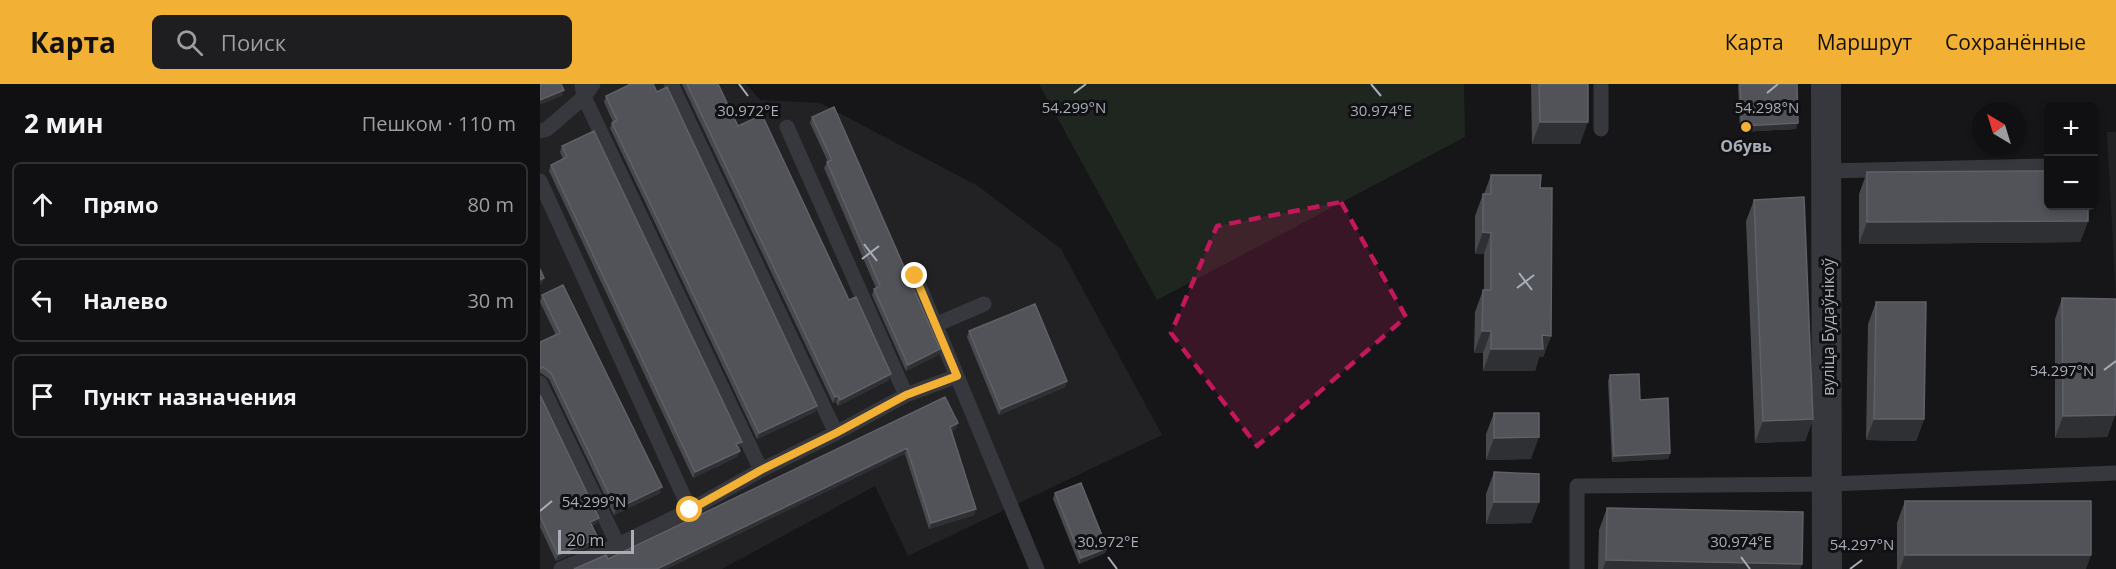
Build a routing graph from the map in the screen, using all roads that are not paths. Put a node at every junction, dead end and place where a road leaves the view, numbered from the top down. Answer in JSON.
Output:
{"nodes":[{"id":1,"x":671,"y":84,"type":"edge"},
{"id":2,"x":1601,"y":84,"type":"edge"},
{"id":3,"x":1826,"y":84,"type":"edge"},
{"id":4,"x":586,"y":88,"type":"edge"},
{"id":5,"x":787,"y":127,"type":"dead end"},
{"id":6,"x":1601,"y":129,"type":"dead end"},
{"id":7,"x":540,"y":131,"type":"edge"},
{"id":8,"x":2044,"y":166,"type":"edge"},
{"id":9,"x":1826,"y":171,"type":"junction"},
{"id":10,"x":540,"y":181,"type":"edge"},
{"id":11,"x":915,"y":276,"type":"dead end"},
{"id":12,"x":984,"y":304,"type":"dead end"},
{"id":13,"x":935,"y":325,"type":"junction"},
{"id":14,"x":957,"y":376,"type":"junction"},
{"id":15,"x":540,"y":383,"type":"edge"},
{"id":16,"x":906,"y":395,"type":"junction"},
{"id":17,"x":836,"y":433,"type":"junction"},
{"id":18,"x":761,"y":470,"type":"junction"},
{"id":19,"x":2116,"y":473,"type":"edge"},
{"id":20,"x":1829,"y":484,"type":"junction"},
{"id":21,"x":690,"y":510,"type":"junction"},
{"id":22,"x":618,"y":544,"type":"junction"},
{"id":23,"x":561,"y":569,"type":"edge"},
{"id":24,"x":1037,"y":569,"type":"edge"},
{"id":25,"x":1576,"y":569,"type":"edge"},
{"id":26,"x":1827,"y":569,"type":"edge"}],
"edges":[{"from":1,"to":17,"type":"lane"},
{"from":2,"to":6,"type":"lane"},
{"from":3,"to":9,"type":"street","name":"вуліца Будаўнікоў"},
{"from":4,"to":7,"type":"lane"},
{"from":4,"to":18,"type":"lane"},
{"from":5,"to":16,"type":"lane"},
{"from":8,"to":9,"type":"lane"},
{"from":9,"to":20,"type":"street","name":"вуліца Будаўнікоў"},
{"from":10,"to":21,"type":"lane"},
{"from":11,"to":13,"type":"lane"},
{"from":12,"to":13,"type":"lane"},
{"from":13,"to":14,"type":"lane"},
{"from":14,"to":16,"type":"lane"},
{"from":14,"to":24,"type":"lane"},
{"from":15,"to":22,"type":"lane"},
{"from":16,"to":17,"type":"lane"},
{"from":17,"to":18,"type":"lane"},
{"from":18,"to":21,"type":"lane"},
{"from":19,"to":20,"type":"lane"},
{"from":20,"to":25,"type":"lane"},
{"from":20,"to":26,"type":"street","name":"вуліца Будаўнікоў"},
{"from":21,"to":22,"type":"lane"},
{"from":22,"to":23,"type":"lane"}]}
